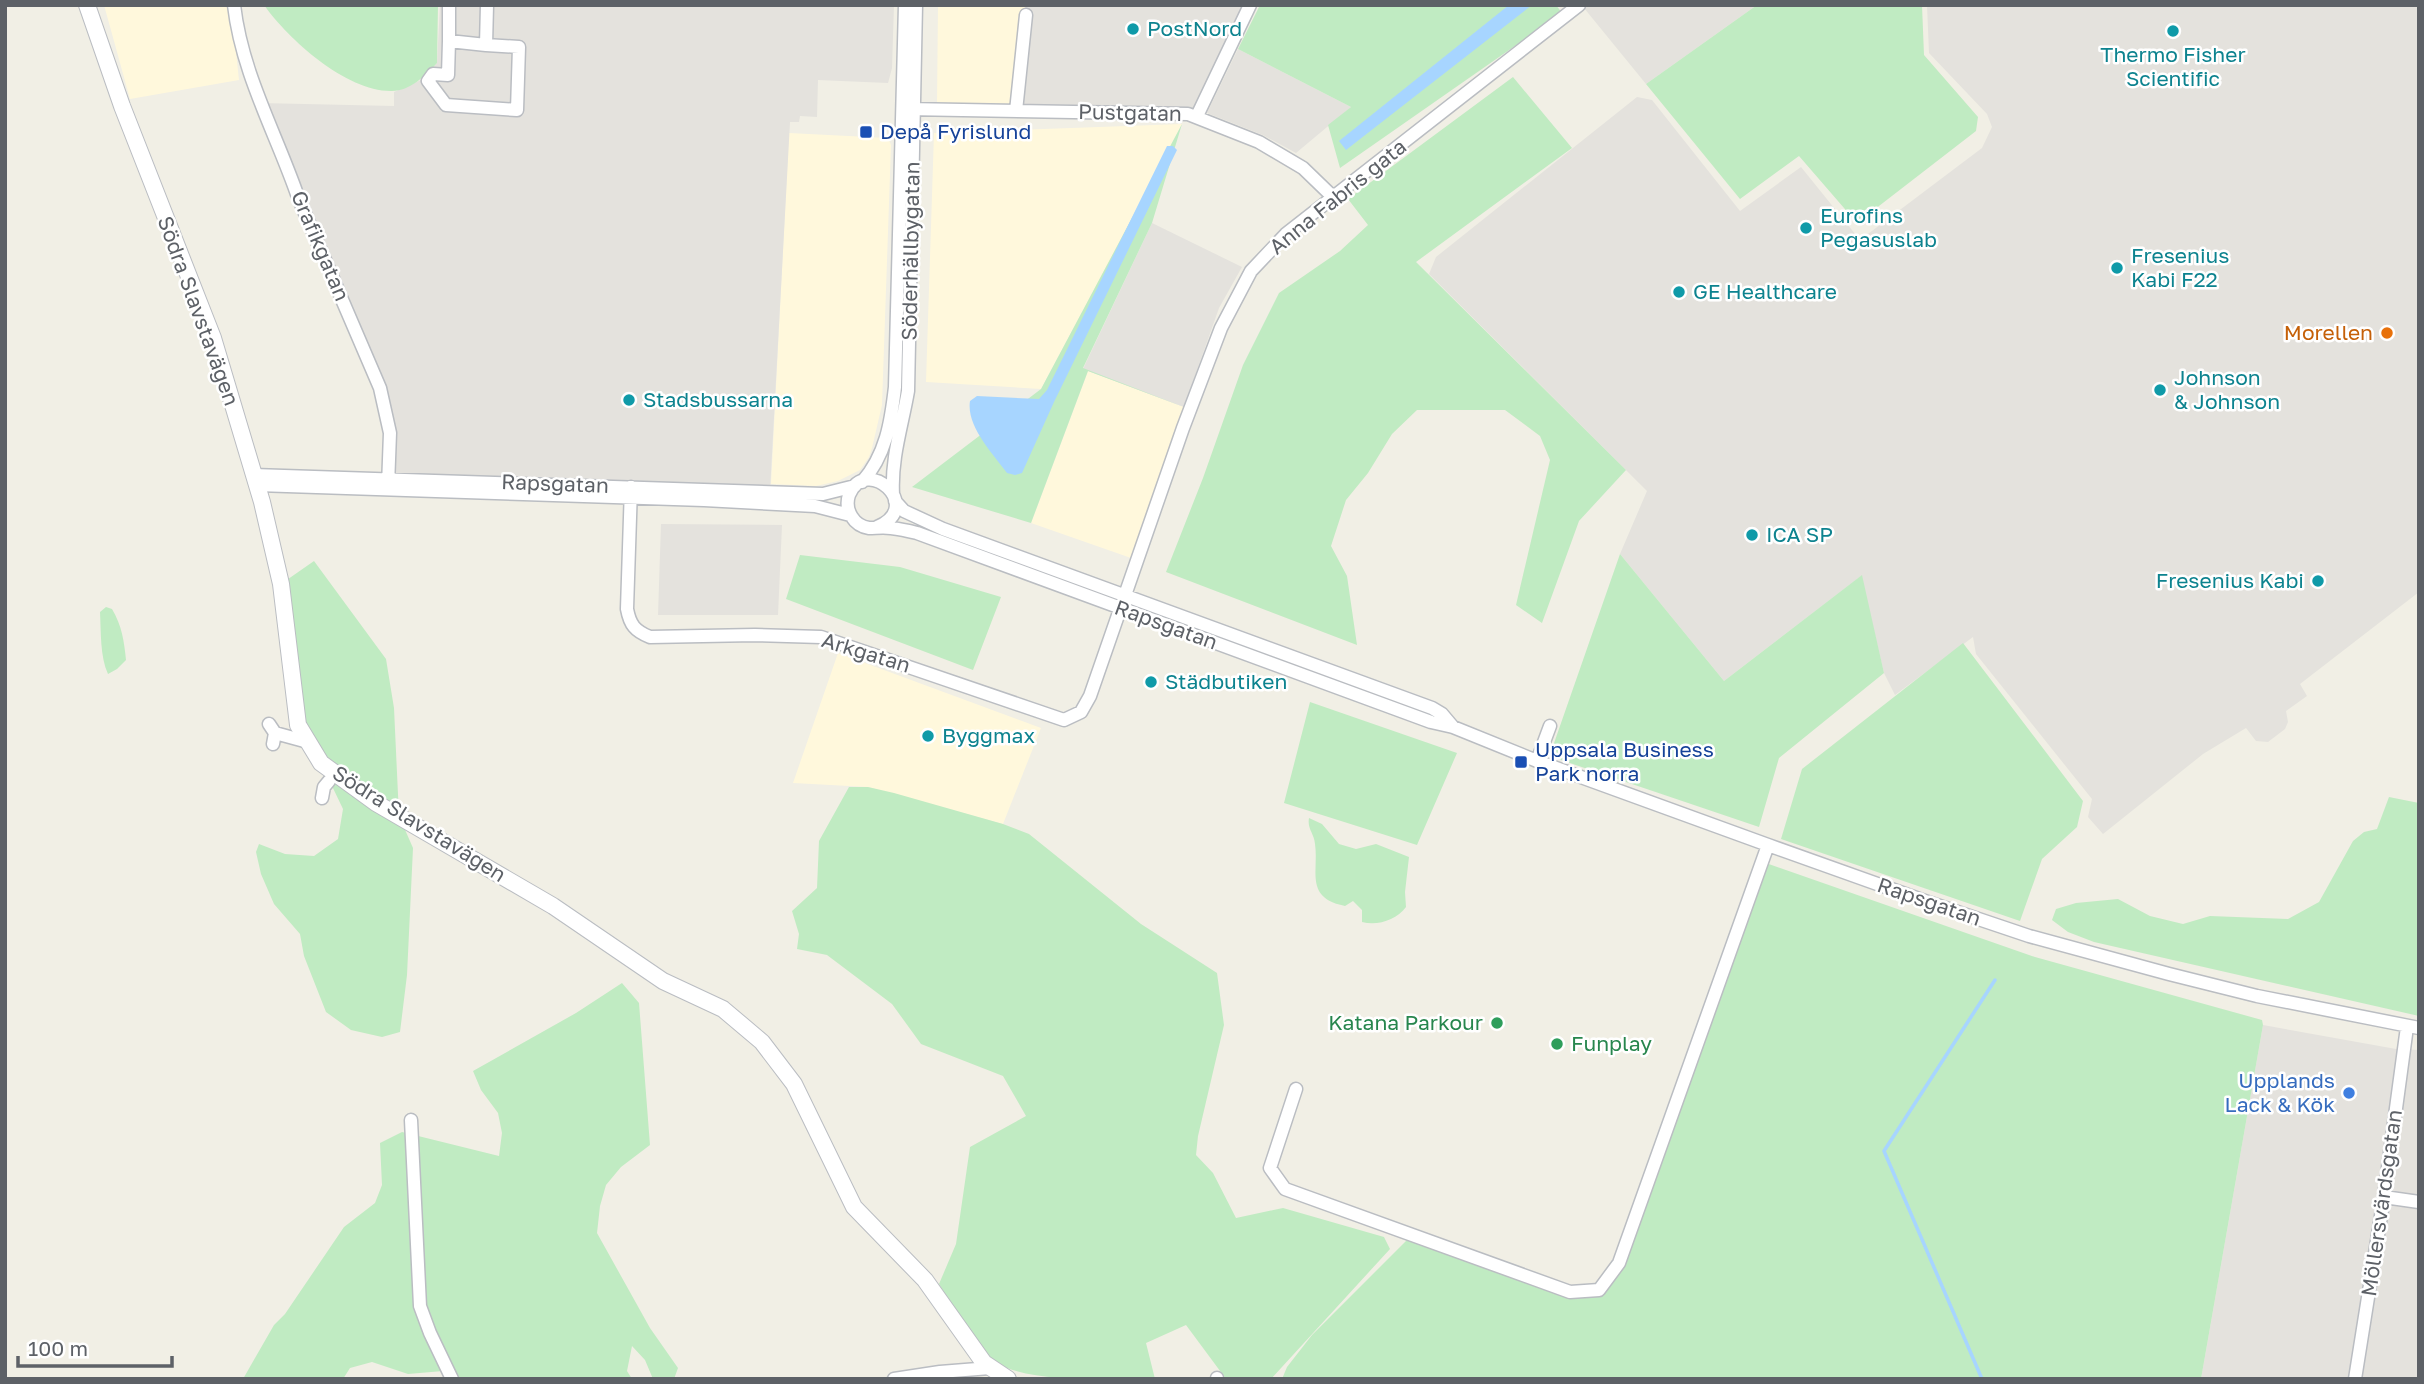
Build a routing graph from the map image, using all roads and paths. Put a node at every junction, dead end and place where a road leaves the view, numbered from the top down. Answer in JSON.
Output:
{"nodes":[{"id":1,"x":87,"y":5,"type":"edge"},
{"id":2,"x":234,"y":5,"type":"edge"},
{"id":3,"x":449,"y":5,"type":"edge"},
{"id":4,"x":487,"y":5,"type":"edge"},
{"id":5,"x":905,"y":5,"type":"edge"},
{"id":6,"x":916,"y":5,"type":"edge"},
{"id":7,"x":1250,"y":5,"type":"edge"},
{"id":8,"x":1579,"y":5,"type":"edge"},
{"id":9,"x":1026,"y":15,"type":"dead end"},
{"id":10,"x":449,"y":41,"type":"junction"},
{"id":11,"x":486,"y":45,"type":"junction"},
{"id":12,"x":909,"y":109,"type":"junction"},
{"id":13,"x":1016,"y":111,"type":"junction"},
{"id":14,"x":1197,"y":116,"type":"junction"},
{"id":15,"x":1333,"y":197,"type":"junction"},
{"id":16,"x":256,"y":480,"type":"junction"},
{"id":17,"x":858,"y":484,"type":"junction"},
{"id":18,"x":388,"y":485,"type":"junction"},
{"id":19,"x":630,"y":492,"type":"junction"},
{"id":20,"x":894,"y":497,"type":"junction"},
{"id":21,"x":850,"y":515,"type":"junction"},
{"id":22,"x":877,"y":527,"type":"junction"},
{"id":23,"x":1123,"y":602,"type":"junction"},
{"id":24,"x":1550,"y":726,"type":"dead end"},
{"id":25,"x":273,"y":734,"type":"dead end"},
{"id":26,"x":308,"y":742,"type":"junction"},
{"id":27,"x":1537,"y":761,"type":"junction"},
{"id":28,"x":329,"y":781,"type":"dead end"},
{"id":29,"x":322,"y":798,"type":"dead end"},
{"id":30,"x":1768,"y":845,"type":"junction"},
{"id":31,"x":2413,"y":1027,"type":"edge"},
{"id":32,"x":1296,"y":1089,"type":"dead end"},
{"id":33,"x":411,"y":1120,"type":"dead end"},
{"id":34,"x":2384,"y":1197,"type":"junction"},
{"id":35,"x":2419,"y":1202,"type":"edge"},
{"id":36,"x":990,"y":1368,"type":"junction"},
{"id":37,"x":452,"y":1379,"type":"edge"},
{"id":38,"x":894,"y":1379,"type":"edge"},
{"id":39,"x":1008,"y":1379,"type":"edge"},
{"id":40,"x":2355,"y":1379,"type":"edge"}],
"edges":[{"from":1,"to":16,"type":"street","name":"Södra Slavstavägen"},
{"from":2,"to":18,"type":"street","name":"Grafikgatan"},
{"from":3,"to":10,"type":"street"},
{"from":4,"to":11,"type":"street"},
{"from":5,"to":12,"type":"street","name":"Söderhällbygatan"},
{"from":6,"to":12,"type":"street","name":"Söderhällbygatan"},
{"from":7,"to":14,"type":"street"},
{"from":8,"to":15,"type":"street","name":"Anna Fabris gata"},
{"from":9,"to":13,"type":"street"},
{"from":10,"to":11,"type":"street"},
{"from":10,"to":11,"type":"street"},
{"from":12,"to":13,"type":"street","name":"Pustgatan"},
{"from":12,"to":17,"type":"street","name":"Söderhällbygatan"},
{"from":12,"to":20,"type":"street","name":"Söderhällbygatan"},
{"from":13,"to":14,"type":"street","name":"Pustgatan"},
{"from":14,"to":15,"type":"street","name":"Pustgatan"},
{"from":15,"to":23,"type":"street","name":"Anna Fabris gata"},
{"from":16,"to":18,"type":"street","name":"Rapsgatan"},
{"from":16,"to":26,"type":"street","name":"Södra Slavstavägen"},
{"from":17,"to":19,"type":"street","name":"Rapsgatan"},
{"from":17,"to":20,"type":"street"},
{"from":17,"to":21,"type":"street"},
{"from":18,"to":19,"type":"street","name":"Rapsgatan"},
{"from":19,"to":21,"type":"street","name":"Rapsgatan"},
{"from":19,"to":23,"type":"street","name":"Arkgatan"},
{"from":20,"to":22,"type":"street"},
{"from":20,"to":23,"type":"street","name":"Rapsgatan"},
{"from":21,"to":22,"type":"street"},
{"from":22,"to":23,"type":"street","name":"Rapsgatan"},
{"from":23,"to":27,"type":"street","name":"Rapsgatan"},
{"from":24,"to":27,"type":"street"},
{"from":25,"to":26,"type":"street"},
{"from":26,"to":36,"type":"street","name":"Södra Slavstavägen"},
{"from":27,"to":30,"type":"street","name":"Rapsgatan"},
{"from":28,"to":29,"type":"street"},
{"from":30,"to":31,"type":"street","name":"Rapsgatan"},
{"from":30,"to":32,"type":"street"},
{"from":31,"to":34,"type":"street","name":"Möllersvärdsgatan"},
{"from":33,"to":37,"type":"street"},
{"from":34,"to":35,"type":"street"},
{"from":34,"to":40,"type":"street","name":"Möllersvärdsgatan"},
{"from":36,"to":38,"type":"street"},
{"from":36,"to":39,"type":"street","name":"Södra Slavstavägen"}]}
